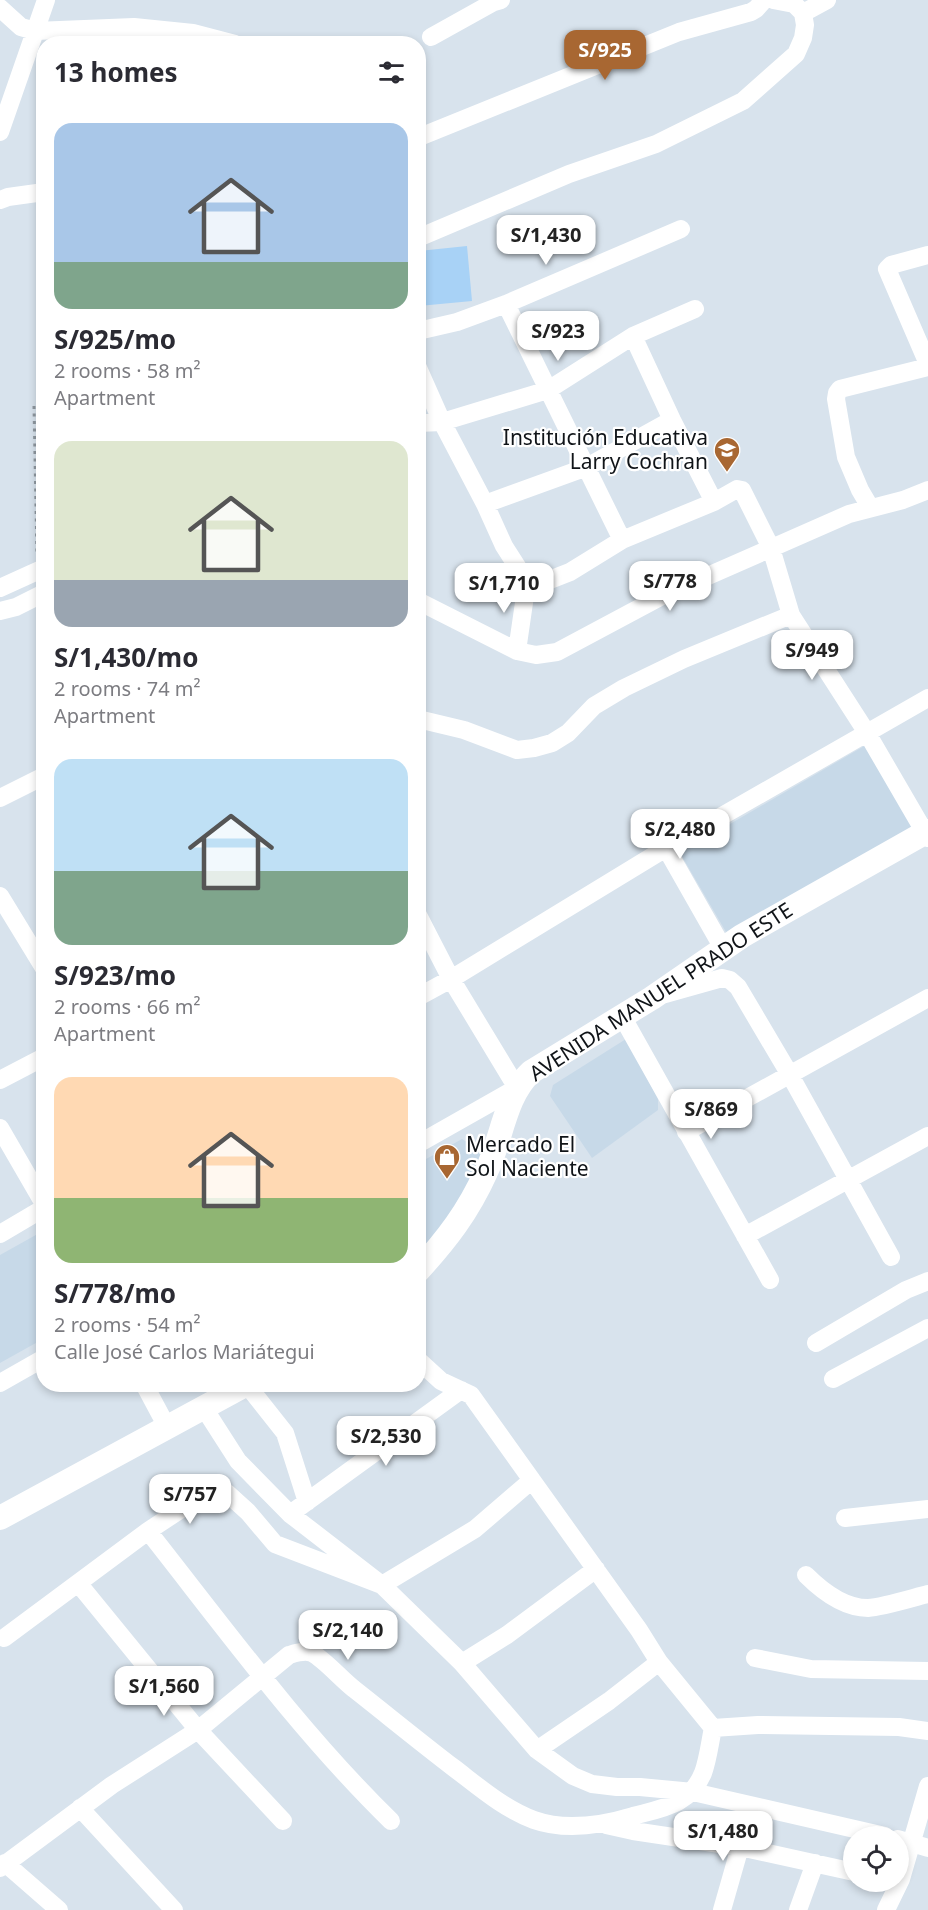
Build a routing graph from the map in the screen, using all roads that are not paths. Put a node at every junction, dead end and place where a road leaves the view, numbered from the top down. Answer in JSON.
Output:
{"nodes":[{"id":1,"x":46,"y":0,"type":"edge"},
{"id":2,"x":501,"y":0,"type":"edge"},
{"id":3,"x":764,"y":0,"type":"edge"},
{"id":4,"x":773,"y":0,"type":"edge"},
{"id":5,"x":827,"y":0,"type":"edge"},
{"id":6,"x":0,"y":8,"type":"edge"},
{"id":7,"x":803,"y":13,"type":"junction"},
{"id":8,"x":35,"y":31,"type":"junction"},
{"id":9,"x":204,"y":36,"type":"edge"},
{"id":10,"x":431,"y":37,"type":"dead end"},
{"id":11,"x":0,"y":132,"type":"edge"},
{"id":12,"x":426,"y":134,"type":"edge"},
{"id":13,"x":36,"y":193,"type":"edge"},
{"id":14,"x":0,"y":200,"type":"edge"},
{"id":15,"x":681,"y":228,"type":"dead end"},
{"id":16,"x":426,"y":235,"type":"edge"},
{"id":17,"x":928,"y":255,"type":"edge"},
{"id":18,"x":506,"y":304,"type":"junction"},
{"id":19,"x":695,"y":309,"type":"dead end"},
{"id":20,"x":426,"y":330,"type":"edge"},
{"id":21,"x":633,"y":336,"type":"junction"},
{"id":22,"x":928,"y":365,"type":"edge"},
{"id":23,"x":426,"y":386,"type":"edge"},
{"id":24,"x":548,"y":390,"type":"junction"},
{"id":25,"x":672,"y":420,"type":"junction"},
{"id":26,"x":442,"y":422,"type":"junction"},
{"id":27,"x":426,"y":423,"type":"edge"},
{"id":28,"x":587,"y":467,"type":"junction"},
{"id":29,"x":928,"y":490,"type":"edge"},
{"id":30,"x":714,"y":502,"type":"junction"},
{"id":31,"x":485,"y":504,"type":"junction"},
{"id":32,"x":870,"y":507,"type":"junction"},
{"id":33,"x":622,"y":540,"type":"junction"},
{"id":34,"x":771,"y":548,"type":"junction"},
{"id":35,"x":36,"y":572,"type":"edge"},
{"id":36,"x":527,"y":582,"type":"junction"},
{"id":37,"x":0,"y":588,"type":"edge"},
{"id":38,"x":36,"y":597,"type":"edge"},
{"id":39,"x":426,"y":605,"type":"edge"},
{"id":40,"x":0,"y":611,"type":"edge"},
{"id":41,"x":791,"y":615,"type":"junction"},
{"id":42,"x":517,"y":651,"type":"junction"},
{"id":43,"x":928,"y":698,"type":"edge"},
{"id":44,"x":426,"y":721,"type":"edge"},
{"id":45,"x":867,"y":733,"type":"junction"},
{"id":46,"x":36,"y":780,"type":"edge"},
{"id":47,"x":0,"y":798,"type":"edge"},
{"id":48,"x":927,"y":834,"type":"edge"},
{"id":49,"x":666,"y":848,"type":"junction"},
{"id":50,"x":0,"y":896,"type":"edge"},
{"id":51,"x":426,"y":931,"type":"edge"},
{"id":52,"x":724,"y":950,"type":"junction"},
{"id":53,"x":36,"y":955,"type":"edge"},
{"id":54,"x":451,"y":979,"type":"junction"},
{"id":55,"x":426,"y":993,"type":"edge"},
{"id":56,"x":652,"y":998,"type":"junction"},
{"id":57,"x":928,"y":998,"type":"edge"},
{"id":58,"x":622,"y":1016,"type":"junction"},
{"id":59,"x":36,"y":1061,"type":"edge"},
{"id":60,"x":790,"y":1075,"type":"junction"},
{"id":61,"x":0,"y":1080,"type":"edge"},
{"id":62,"x":517,"y":1088,"type":"junction"},
{"id":63,"x":0,"y":1128,"type":"edge"},
{"id":64,"x":686,"y":1132,"type":"junction"},
{"id":65,"x":928,"y":1136,"type":"edge"},
{"id":66,"x":426,"y":1139,"type":"edge"},
{"id":67,"x":848,"y":1180,"type":"junction"},
{"id":68,"x":36,"y":1190,"type":"edge"},
{"id":69,"x":36,"y":1213,"type":"edge"},
{"id":70,"x":0,"y":1234,"type":"edge"},
{"id":71,"x":745,"y":1236,"type":"junction"},
{"id":72,"x":891,"y":1257,"type":"dead end"},
{"id":73,"x":426,"y":1262,"type":"edge"},
{"id":74,"x":770,"y":1280,"type":"dead end"},
{"id":75,"x":928,"y":1281,"type":"edge"},
{"id":76,"x":928,"y":1328,"type":"edge"},
{"id":77,"x":816,"y":1343,"type":"dead end"},
{"id":78,"x":36,"y":1363,"type":"edge"},
{"id":79,"x":426,"y":1367,"type":"edge"},
{"id":80,"x":833,"y":1379,"type":"dead end"},
{"id":81,"x":0,"y":1383,"type":"edge"},
{"id":82,"x":460,"y":1390,"type":"junction"},
{"id":83,"x":148,"y":1392,"type":"edge"},
{"id":84,"x":233,"y":1392,"type":"edge"},
{"id":85,"x":252,"y":1392,"type":"edge"},
{"id":86,"x":204,"y":1407,"type":"junction"},
{"id":87,"x":167,"y":1427,"type":"junction"},
{"id":88,"x":532,"y":1480,"type":"junction"},
{"id":89,"x":307,"y":1502,"type":"junction"},
{"id":90,"x":928,"y":1509,"type":"edge"},
{"id":91,"x":290,"y":1514,"type":"junction"},
{"id":92,"x":0,"y":1518,"type":"edge"},
{"id":93,"x":845,"y":1518,"type":"dead end"},
{"id":94,"x":148,"y":1531,"type":"junction"},
{"id":95,"x":596,"y":1569,"type":"junction"},
{"id":96,"x":806,"y":1575,"type":"dead end"},
{"id":97,"x":78,"y":1583,"type":"junction"},
{"id":98,"x":382,"y":1585,"type":"junction"},
{"id":99,"x":928,"y":1594,"type":"edge"},
{"id":100,"x":4,"y":1638,"type":"dead end"},
{"id":101,"x":755,"y":1658,"type":"dead end"},
{"id":102,"x":659,"y":1662,"type":"junction"},
{"id":103,"x":462,"y":1663,"type":"junction"},
{"id":104,"x":928,"y":1671,"type":"edge"},
{"id":105,"x":263,"y":1677,"type":"junction"},
{"id":106,"x":713,"y":1728,"type":"junction"},
{"id":107,"x":198,"y":1730,"type":"junction"},
{"id":108,"x":928,"y":1731,"type":"edge"},
{"id":109,"x":537,"y":1750,"type":"junction"},
{"id":110,"x":928,"y":1786,"type":"edge"},
{"id":111,"x":693,"y":1792,"type":"junction"},
{"id":112,"x":80,"y":1808,"type":"junction"},
{"id":113,"x":283,"y":1821,"type":"dead end"},
{"id":114,"x":391,"y":1821,"type":"dead end"},
{"id":115,"x":599,"y":1823,"type":"junction"},
{"id":116,"x":843,"y":1826,"type":"edge"},
{"id":117,"x":913,"y":1843,"type":"edge"},
{"id":118,"x":740,"y":1847,"type":"junction"},
{"id":119,"x":815,"y":1863,"type":"junction"},
{"id":120,"x":3,"y":1866,"type":"edge"},
{"id":121,"x":843,"y":1869,"type":"edge"},
{"id":122,"x":894,"y":1892,"type":"edge"},
{"id":123,"x":59,"y":1910,"type":"edge"},
{"id":124,"x":174,"y":1910,"type":"edge"},
{"id":125,"x":722,"y":1910,"type":"edge"},
{"id":126,"x":798,"y":1910,"type":"edge"},
{"id":127,"x":886,"y":1910,"type":"edge"}],
"edges":[{"from":1,"to":8,"type":"street"},
{"from":2,"to":10,"type":"street"},
{"from":3,"to":12,"type":"street"},
{"from":4,"to":7,"type":"street"},
{"from":5,"to":7,"type":"street"},
{"from":6,"to":8,"type":"street"},
{"from":7,"to":16,"type":"street"},
{"from":8,"to":9,"type":"street"},
{"from":8,"to":11,"type":"street"},
{"from":13,"to":14,"type":"street"},
{"from":15,"to":18,"type":"street"},
{"from":17,"to":22,"type":"street"},
{"from":18,"to":20,"type":"street"},
{"from":18,"to":24,"type":"street"},
{"from":19,"to":21,"type":"street"},
{"from":21,"to":24,"type":"street"},
{"from":21,"to":25,"type":"street"},
{"from":22,"to":32,"type":"street"},
{"from":23,"to":26,"type":"street"},
{"from":24,"to":26,"type":"street"},
{"from":24,"to":28,"type":"street"},
{"from":25,"to":28,"type":"street"},
{"from":25,"to":30,"type":"street"},
{"from":26,"to":27,"type":"street"},
{"from":26,"to":31,"type":"street"},
{"from":28,"to":31,"type":"street"},
{"from":28,"to":33,"type":"street"},
{"from":29,"to":32,"type":"street"},
{"from":30,"to":33,"type":"street"},
{"from":30,"to":34,"type":"street"},
{"from":31,"to":36,"type":"street"},
{"from":32,"to":34,"type":"street"},
{"from":33,"to":36,"type":"street"},
{"from":34,"to":41,"type":"street"},
{"from":34,"to":42,"type":"street"},
{"from":35,"to":37,"type":"street"},
{"from":36,"to":42,"type":"street"},
{"from":38,"to":40,"type":"street"},
{"from":39,"to":42,"type":"street"},
{"from":41,"to":44,"type":"street"},
{"from":41,"to":45,"type":"street"},
{"from":43,"to":45,"type":"street"},
{"from":45,"to":48,"type":"street"},
{"from":45,"to":49,"type":"street"},
{"from":46,"to":47,"type":"street"},
{"from":48,"to":52,"type":"street","name":"AVENIDA MANUEL PRADO ESTE"},
{"from":49,"to":52,"type":"street"},
{"from":49,"to":54,"type":"street"},
{"from":50,"to":53,"type":"street"},
{"from":51,"to":54,"type":"street"},
{"from":52,"to":56,"type":"street","name":"AVENIDA MANUEL PRADO ESTE"},
{"from":54,"to":55,"type":"street"},
{"from":54,"to":62,"type":"street"},
{"from":56,"to":58,"type":"street","name":"AVENIDA MANUEL PRADO ESTE"},
{"from":56,"to":60,"type":"street"},
{"from":57,"to":60,"type":"street"},
{"from":58,"to":62,"type":"street","name":"AVENIDA MANUEL PRADO ESTE"},
{"from":58,"to":64,"type":"street"},
{"from":59,"to":61,"type":"street"},
{"from":60,"to":64,"type":"street"},
{"from":60,"to":67,"type":"street"},
{"from":62,"to":66,"type":"street"},
{"from":62,"to":73,"type":"street","name":"AVENIDA MANUEL PRADO ESTE"},
{"from":63,"to":68,"type":"street"},
{"from":64,"to":71,"type":"street"},
{"from":65,"to":67,"type":"street"},
{"from":67,"to":71,"type":"street"},
{"from":67,"to":72,"type":"street"},
{"from":69,"to":70,"type":"street"},
{"from":71,"to":74,"type":"street"},
{"from":75,"to":77,"type":"street"},
{"from":76,"to":80,"type":"street"},
{"from":78,"to":81,"type":"street"},
{"from":79,"to":82,"type":"street"},
{"from":82,"to":88,"type":"street"},
{"from":82,"to":89,"type":"street"},
{"from":83,"to":87,"type":"street"},
{"from":84,"to":86,"type":"street"},
{"from":85,"to":89,"type":"street"},
{"from":86,"to":87,"type":"street"},
{"from":86,"to":91,"type":"street"},
{"from":87,"to":92,"type":"street"},
{"from":88,"to":95,"type":"street"},
{"from":88,"to":98,"type":"street"},
{"from":89,"to":91,"type":"street"},
{"from":90,"to":93,"type":"street"},
{"from":91,"to":98,"type":"street"},
{"from":94,"to":97,"type":"street"},
{"from":94,"to":98,"type":"street"},
{"from":94,"to":105,"type":"street"},
{"from":95,"to":102,"type":"street"},
{"from":95,"to":103,"type":"street"},
{"from":96,"to":99,"type":"street"},
{"from":97,"to":100,"type":"street"},
{"from":97,"to":107,"type":"street"},
{"from":98,"to":103,"type":"street"},
{"from":101,"to":104,"type":"street"},
{"from":102,"to":106,"type":"street"},
{"from":102,"to":109,"type":"street"},
{"from":103,"to":109,"type":"street"},
{"from":105,"to":107,"type":"street"},
{"from":105,"to":114,"type":"street"},
{"from":105,"to":115,"type":"street"},
{"from":106,"to":108,"type":"street"},
{"from":106,"to":111,"type":"street"},
{"from":107,"to":112,"type":"street"},
{"from":107,"to":113,"type":"street"},
{"from":109,"to":111,"type":"street"},
{"from":110,"to":117,"type":"street"},
{"from":111,"to":115,"type":"street"},
{"from":111,"to":116,"type":"street"},
{"from":112,"to":120,"type":"street"},
{"from":112,"to":124,"type":"street"},
{"from":115,"to":118,"type":"street"},
{"from":118,"to":119,"type":"street"},
{"from":118,"to":125,"type":"street"},
{"from":119,"to":121,"type":"street"},
{"from":119,"to":126,"type":"street"},
{"from":120,"to":123,"type":"street"},
{"from":122,"to":127,"type":"street"}]}
